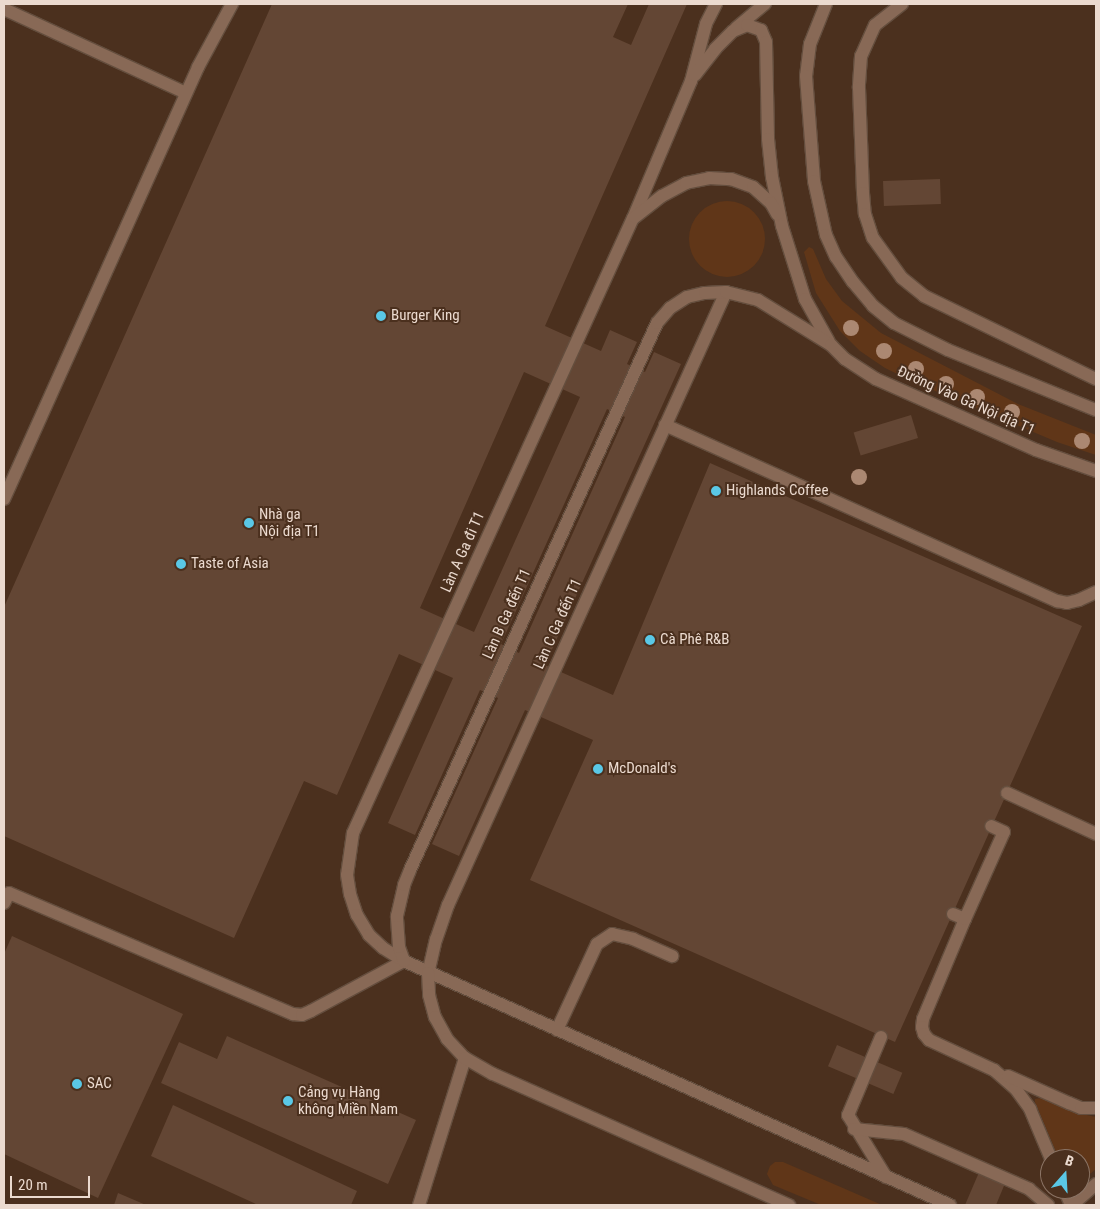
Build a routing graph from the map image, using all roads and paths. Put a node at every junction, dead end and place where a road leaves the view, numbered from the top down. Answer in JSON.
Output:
{"nodes":[{"id":1,"x":232,"y":4,"type":"edge"},
{"id":2,"x":716,"y":4,"type":"edge"},
{"id":3,"x":765,"y":4,"type":"edge"},
{"id":4,"x":826,"y":4,"type":"edge"},
{"id":5,"x":885,"y":4,"type":"edge"},
{"id":6,"x":902,"y":4,"type":"edge"},
{"id":7,"x":4,"y":9,"type":"edge"},
{"id":8,"x":875,"y":25,"type":"junction"},
{"id":9,"x":724,"y":39,"type":"junction"},
{"id":10,"x":691,"y":81,"type":"junction"},
{"id":11,"x":186,"y":94,"type":"junction"},
{"id":12,"x":633,"y":218,"type":"junction"},
{"id":13,"x":782,"y":226,"type":"junction"},
{"id":14,"x":726,"y":292,"type":"junction"},
{"id":15,"x":830,"y":345,"type":"junction"},
{"id":16,"x":1096,"y":379,"type":"edge"},
{"id":17,"x":1096,"y":410,"type":"edge"},
{"id":18,"x":665,"y":425,"type":"junction"},
{"id":19,"x":1096,"y":471,"type":"edge"},
{"id":20,"x":4,"y":499,"type":"edge"},
{"id":21,"x":1095,"y":595,"type":"edge"},
{"id":22,"x":1007,"y":793,"type":"dead end"},
{"id":23,"x":992,"y":826,"type":"dead end"},
{"id":24,"x":1096,"y":834,"type":"edge"},
{"id":25,"x":4,"y":903,"type":"edge"},
{"id":26,"x":953,"y":914,"type":"dead end"},
{"id":27,"x":965,"y":919,"type":"junction"},
{"id":28,"x":672,"y":956,"type":"dead end"},
{"id":29,"x":404,"y":961,"type":"junction"},
{"id":30,"x":428,"y":973,"type":"junction"},
{"id":31,"x":557,"y":1030,"type":"junction"},
{"id":32,"x":881,"y":1037,"type":"dead end"},
{"id":33,"x":465,"y":1058,"type":"junction"},
{"id":34,"x":994,"y":1070,"type":"junction"},
{"id":35,"x":1096,"y":1108,"type":"edge"},
{"id":36,"x":854,"y":1129,"type":"junction"},
{"id":37,"x":1046,"y":1149,"type":"edge"},
{"id":38,"x":886,"y":1177,"type":"junction"},
{"id":39,"x":1096,"y":1184,"type":"edge"},
{"id":40,"x":420,"y":1205,"type":"edge"},
{"id":41,"x":789,"y":1205,"type":"edge"},
{"id":42,"x":950,"y":1205,"type":"edge"},
{"id":43,"x":1048,"y":1205,"type":"edge"},
{"id":44,"x":1072,"y":1205,"type":"edge"}],
"edges":[{"from":1,"to":11,"type":"street"},
{"from":2,"to":10,"type":"street"},
{"from":3,"to":9,"type":"street"},
{"from":4,"to":17,"type":"street"},
{"from":5,"to":8,"type":"street"},
{"from":6,"to":8,"type":"street"},
{"from":7,"to":11,"type":"street"},
{"from":8,"to":16,"type":"street"},
{"from":9,"to":10,"type":"street"},
{"from":9,"to":13,"type":"street"},
{"from":10,"to":12,"type":"street","name":"Làn A Ga đi T1"},
{"from":11,"to":20,"type":"street"},
{"from":12,"to":13,"type":"street"},
{"from":12,"to":29,"type":"street","name":"Làn A Ga đi T1"},
{"from":13,"to":15,"type":"street"},
{"from":14,"to":15,"type":"street"},
{"from":14,"to":18,"type":"street","name":"Làn C Ga đến T1"},
{"from":14,"to":29,"type":"street","name":"Làn B Ga đến T1"},
{"from":15,"to":19,"type":"street","name":"Đường Vào Ga Nội địa T1"},
{"from":18,"to":21,"type":"street"},
{"from":18,"to":30,"type":"street","name":"Làn C Ga đến T1"},
{"from":22,"to":24,"type":"street"},
{"from":23,"to":27,"type":"street"},
{"from":25,"to":29,"type":"street"},
{"from":26,"to":27,"type":"street"},
{"from":27,"to":34,"type":"street"},
{"from":28,"to":31,"type":"street"},
{"from":29,"to":30,"type":"street","name":"Làn A Ga đi T1"},
{"from":30,"to":31,"type":"street","name":"Làn A Ga đi T1"},
{"from":30,"to":33,"type":"street","name":"Làn C Ga đến T1"},
{"from":31,"to":38,"type":"street","name":"Làn A Ga đi T1"},
{"from":32,"to":36,"type":"street"},
{"from":33,"to":40,"type":"street"},
{"from":33,"to":41,"type":"street","name":"Làn C Ga đến T1"},
{"from":34,"to":35,"type":"street"},
{"from":34,"to":37,"type":"street"},
{"from":36,"to":38,"type":"street"},
{"from":36,"to":43,"type":"street"},
{"from":38,"to":42,"type":"street","name":"Làn A Ga đi T1"},
{"from":39,"to":44,"type":"street"}]}
